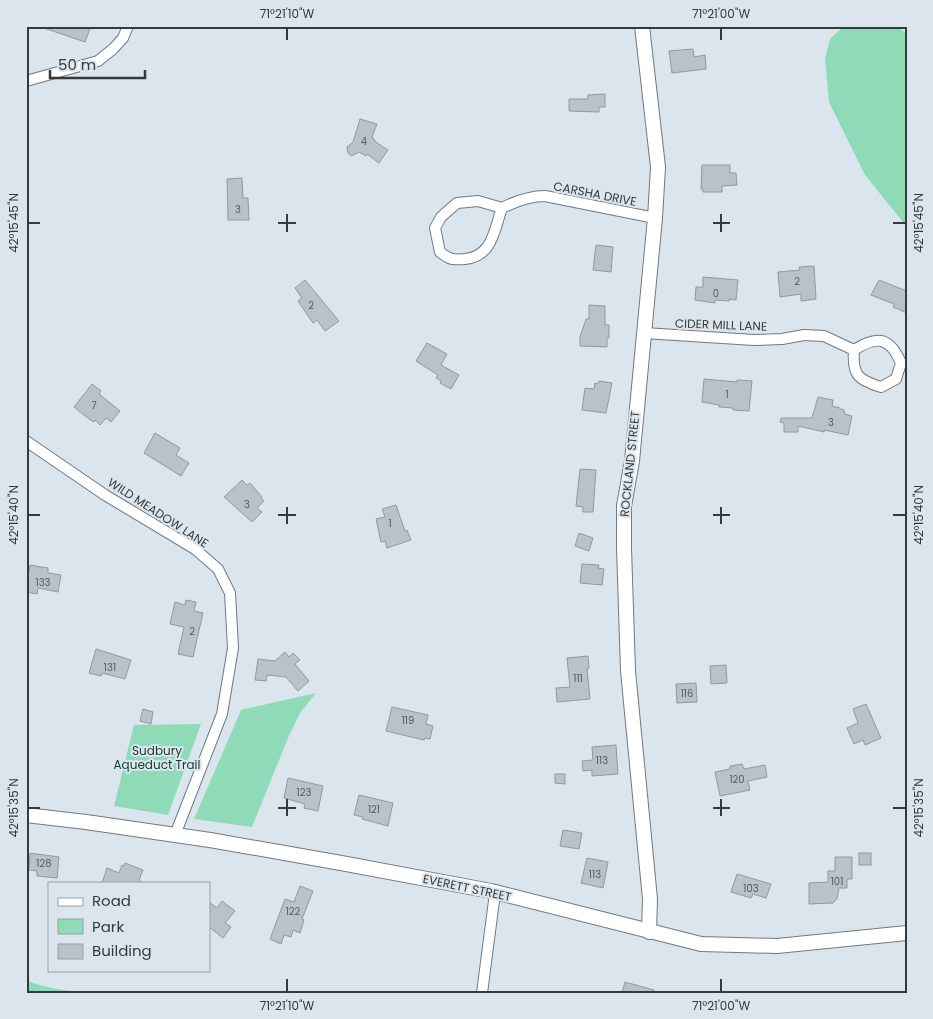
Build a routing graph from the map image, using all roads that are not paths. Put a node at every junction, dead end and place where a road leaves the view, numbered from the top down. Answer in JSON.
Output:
{"nodes":[{"id":1,"x":128,"y":26,"type":"edge"},
{"id":2,"x":642,"y":26,"type":"edge"},
{"id":3,"x":26,"y":82,"type":"edge"},
{"id":4,"x":502,"y":208,"type":"junction"},
{"id":5,"x":655,"y":218,"type":"junction"},
{"id":6,"x":644,"y":333,"type":"junction"},
{"id":7,"x":854,"y":350,"type":"junction"},
{"id":8,"x":26,"y":441,"type":"edge"},
{"id":9,"x":26,"y":815,"type":"edge"},
{"id":10,"x":175,"y":835,"type":"junction"},
{"id":11,"x":495,"y":892,"type":"junction"},
{"id":12,"x":649,"y":932,"type":"junction"},
{"id":13,"x":907,"y":933,"type":"edge"},
{"id":14,"x":482,"y":993,"type":"edge"}],
"edges":[{"from":1,"to":3,"type":"street"},
{"from":2,"to":5,"type":"street","name":"ROCKLAND STREET"},
{"from":4,"to":4,"type":"street"},
{"from":4,"to":5,"type":"street","name":"CARSHA DRIVE"},
{"from":5,"to":6,"type":"street","name":"ROCKLAND STREET"},
{"from":6,"to":7,"type":"street","name":"CIDER MILL LANE"},
{"from":6,"to":12,"type":"street","name":"ROCKLAND STREET"},
{"from":7,"to":7,"type":"street"},
{"from":8,"to":10,"type":"street","name":"WILD MEADOW LANE"},
{"from":9,"to":10,"type":"street","name":"EVERETT STREET"},
{"from":10,"to":11,"type":"street","name":"EVERETT STREET"},
{"from":11,"to":12,"type":"street","name":"EVERETT STREET"},
{"from":11,"to":14,"type":"street"},
{"from":12,"to":13,"type":"street","name":"EVERETT STREET"}]}
